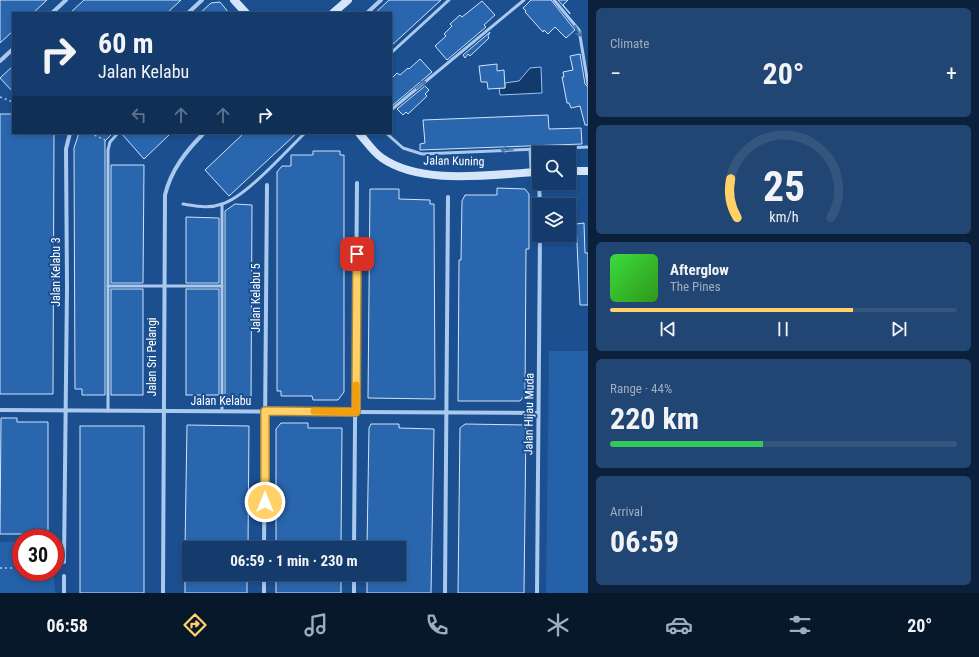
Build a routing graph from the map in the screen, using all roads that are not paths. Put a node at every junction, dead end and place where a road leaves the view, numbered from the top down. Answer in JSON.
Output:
{"nodes":[{"id":1,"x":66,"y":0,"type":"edge"},
{"id":2,"x":202,"y":0,"type":"edge"},
{"id":3,"x":234,"y":0,"type":"edge"},
{"id":4,"x":348,"y":0,"type":"edge"},
{"id":5,"x":381,"y":0,"type":"edge"},
{"id":6,"x":449,"y":0,"type":"edge"},
{"id":7,"x":524,"y":0,"type":"edge"},
{"id":8,"x":554,"y":0,"type":"edge"},
{"id":9,"x":53,"y":12,"type":"edge"},
{"id":10,"x":189,"y":12,"type":"edge"},
{"id":11,"x":245,"y":12,"type":"edge"},
{"id":12,"x":334,"y":12,"type":"edge"},
{"id":13,"x":368,"y":12,"type":"edge"},
{"id":14,"x":12,"y":50,"type":"edge"},
{"id":15,"x":392,"y":53,"type":"edge"},
{"id":16,"x":0,"y":61,"type":"edge"},
{"id":17,"x":588,"y":84,"type":"edge"},
{"id":18,"x":392,"y":109,"type":"edge"},
{"id":19,"x":70,"y":134,"type":"edge"},
{"id":20,"x":117,"y":134,"type":"edge"},
{"id":21,"x":203,"y":134,"type":"edge"},
{"id":22,"x":304,"y":134,"type":"edge"},
{"id":23,"x":361,"y":134,"type":"edge"},
{"id":24,"x":387,"y":134,"type":"edge"},
{"id":25,"x":576,"y":147,"type":"edge"},
{"id":26,"x":588,"y":147,"type":"edge"},
{"id":27,"x":530,"y":149,"type":"joint"},
{"id":28,"x":532,"y":158,"type":"edge"},
{"id":29,"x":588,"y":170,"type":"edge"},
{"id":30,"x":576,"y":171,"type":"edge"},
{"id":31,"x":532,"y":172,"type":"edge"},
{"id":32,"x":357,"y":183,"type":"dead end"},
{"id":33,"x":267,"y":185,"type":"dead end"},
{"id":34,"x":448,"y":197,"type":"dead end"},
{"id":35,"x":183,"y":204,"type":"dead end"},
{"id":36,"x":222,"y":204,"type":"junction"},
{"id":37,"x":540,"y":242,"type":"edge"},
{"id":38,"x":108,"y":286,"type":"junction"},
{"id":39,"x":164,"y":286,"type":"junction"},
{"id":40,"x":222,"y":286,"type":"junction"},
{"id":41,"x":0,"y":410,"type":"edge"},
{"id":42,"x":222,"y":410,"type":"junction"},
{"id":43,"x":64,"y":411,"type":"junction"},
{"id":44,"x":108,"y":411,"type":"junction"},
{"id":45,"x":164,"y":411,"type":"junction"},
{"id":46,"x":265,"y":411,"type":"junction"},
{"id":47,"x":356,"y":412,"type":"junction"},
{"id":48,"x":446,"y":412,"type":"junction"},
{"id":49,"x":538,"y":413,"type":"junction"},
{"id":50,"x":64,"y":529,"type":"edge"},
{"id":51,"x":264,"y":541,"type":"edge"},
{"id":52,"x":354,"y":541,"type":"edge"},
{"id":53,"x":64,"y":581,"type":"edge"},
{"id":54,"x":264,"y":581,"type":"edge"},
{"id":55,"x":354,"y":581,"type":"edge"},
{"id":56,"x":64,"y":593,"type":"edge"},
{"id":57,"x":163,"y":593,"type":"edge"},
{"id":58,"x":264,"y":593,"type":"edge"},
{"id":59,"x":354,"y":593,"type":"edge"},
{"id":60,"x":445,"y":593,"type":"edge"},
{"id":61,"x":537,"y":593,"type":"edge"}],
"edges":[{"from":1,"to":9,"type":"street"},
{"from":2,"to":10,"type":"street"},
{"from":3,"to":11,"type":"street"},
{"from":4,"to":12,"type":"street"},
{"from":5,"to":13,"type":"street"},
{"from":6,"to":15,"type":"lane"},
{"from":18,"to":7,"type":"lane","one_way":true},
{"from":8,"to":17,"type":"lane","one_way":true},
{"from":14,"to":16,"type":"street"},
{"from":19,"to":43,"type":"street","name":"Jalan Kelabu 3"},
{"from":20,"to":38,"type":"lane"},
{"from":21,"to":39,"type":"street","name":"Jalan Sri Pelangi"},
{"from":22,"to":36,"type":"lane"},
{"from":23,"to":31,"type":"street","name":"Jalan Kuning"},
{"from":27,"to":24,"type":"lane","one_way":true},
{"from":25,"to":26,"type":"lane"},
{"from":27,"to":28,"type":"lane"},
{"from":29,"to":30,"type":"street"},
{"from":32,"to":47,"type":"street"},
{"from":33,"to":46,"type":"street","name":"Jalan Kelabu 5"},
{"from":34,"to":48,"type":"street"},
{"from":35,"to":36,"type":"lane"},
{"from":36,"to":40,"type":"lane"},
{"from":37,"to":49,"type":"street","name":"Jalan Hijau Muda"},
{"from":38,"to":39,"type":"lane"},
{"from":38,"to":44,"type":"lane"},
{"from":39,"to":40,"type":"lane"},
{"from":39,"to":45,"type":"street","name":"Jalan Sri Pelangi"},
{"from":40,"to":42,"type":"lane"},
{"from":41,"to":43,"type":"street","name":"Jalan Kelabu"},
{"from":42,"to":45,"type":"street","name":"Jalan Kelabu"},
{"from":42,"to":46,"type":"street","name":"Jalan Kelabu"},
{"from":43,"to":44,"type":"street","name":"Jalan Kelabu"},
{"from":43,"to":50,"type":"street","name":"Jalan Kelabu 3"},
{"from":44,"to":45,"type":"street","name":"Jalan Kelabu"},
{"from":45,"to":57,"type":"street","name":"Jalan Sri Pelangi"},
{"from":46,"to":47,"type":"street","name":"Jalan Kelabu"},
{"from":46,"to":51,"type":"street","name":"Jalan Kelabu 5"},
{"from":47,"to":48,"type":"street","name":"Jalan Kelabu"},
{"from":47,"to":52,"type":"street"},
{"from":48,"to":49,"type":"street","name":"Jalan Kelabu"},
{"from":48,"to":60,"type":"street"},
{"from":49,"to":61,"type":"street","name":"Jalan Hijau Muda"},
{"from":53,"to":56,"type":"street"},
{"from":54,"to":58,"type":"street"},
{"from":55,"to":59,"type":"street"}]}
